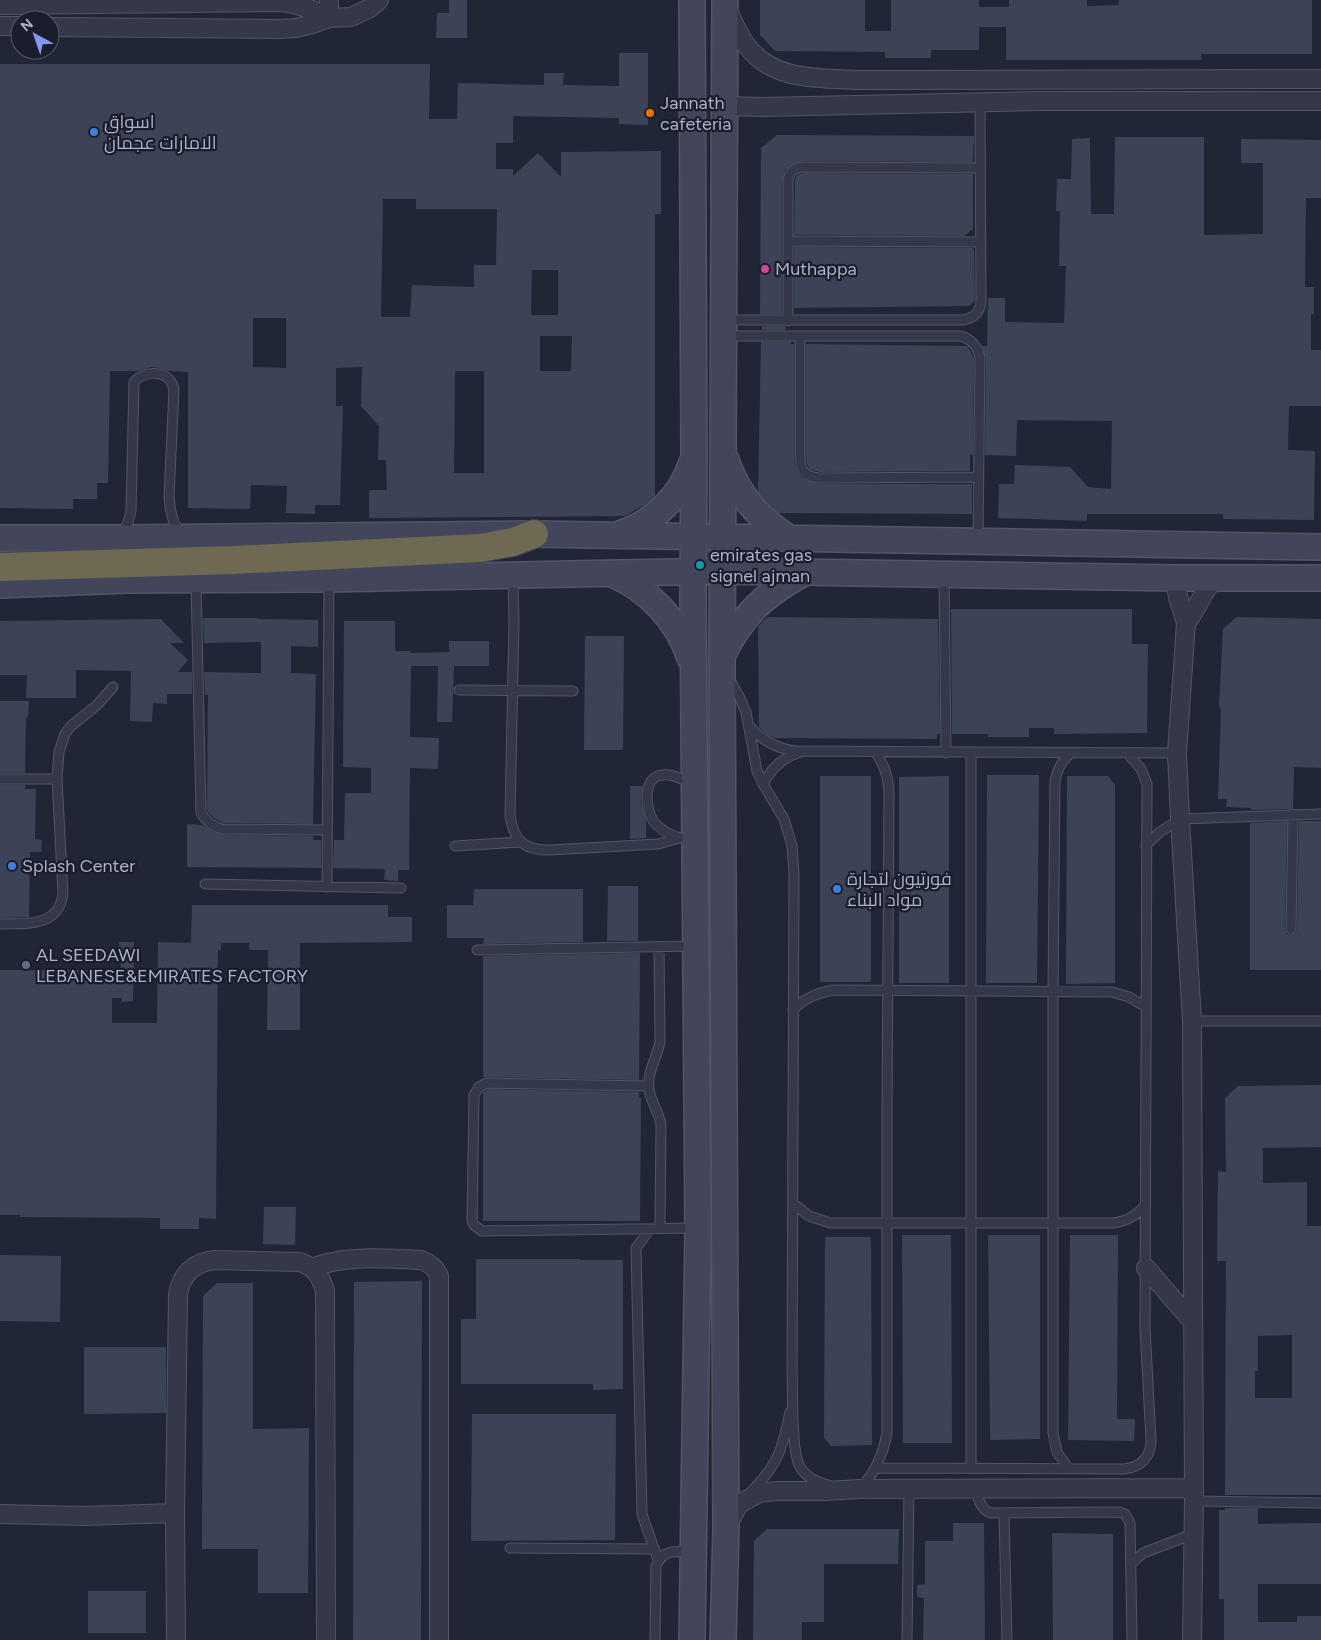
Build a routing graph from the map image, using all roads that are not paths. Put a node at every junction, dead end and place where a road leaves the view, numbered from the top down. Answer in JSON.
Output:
{"nodes":[{"id":1,"x":379,"y":0,"type":"edge"},
{"id":2,"x":692,"y":0,"type":"edge"},
{"id":3,"x":724,"y":2,"type":"edge"},
{"id":4,"x":0,"y":5,"type":"edge"},
{"id":5,"x":329,"y":9,"type":"edge"},
{"id":6,"x":60,"y":27,"type":"edge"},
{"id":7,"x":1321,"y":79,"type":"edge"},
{"id":8,"x":862,"y":80,"type":"junction"},
{"id":9,"x":1321,"y":101,"type":"edge"},
{"id":10,"x":980,"y":103,"type":"junction"},
{"id":11,"x":862,"y":105,"type":"junction"},
{"id":12,"x":724,"y":106,"type":"junction"},
{"id":13,"x":980,"y":168,"type":"junction"},
{"id":14,"x":788,"y":241,"type":"junction"},
{"id":15,"x":981,"y":242,"type":"junction"},
{"id":16,"x":788,"y":320,"type":"junction"},
{"id":17,"x":723,"y":328,"type":"junction"},
{"id":18,"x":800,"y":336,"type":"junction"},
{"id":19,"x":723,"y":452,"type":"junction"},
{"id":20,"x":694,"y":453,"type":"junction"},
{"id":21,"x":979,"y":477,"type":"junction"},
{"id":22,"x":534,"y":534,"type":"junction"},
{"id":23,"x":616,"y":535,"type":"junction"},
{"id":24,"x":694,"y":536,"type":"junction"},
{"id":25,"x":722,"y":536,"type":"junction"},
{"id":26,"x":184,"y":537,"type":"junction"},
{"id":27,"x":0,"y":538,"type":"edge"},
{"id":28,"x":119,"y":538,"type":"junction"},
{"id":29,"x":789,"y":538,"type":"junction"},
{"id":30,"x":978,"y":542,"type":"junction"},
{"id":31,"x":1316,"y":547,"type":"edge"},
{"id":32,"x":722,"y":571,"type":"junction"},
{"id":33,"x":693,"y":572,"type":"junction"},
{"id":34,"x":806,"y":572,"type":"junction"},
{"id":35,"x":6,"y":573,"type":"edge"},
{"id":36,"x":610,"y":573,"type":"junction"},
{"id":37,"x":944,"y":574,"type":"junction"},
{"id":38,"x":513,"y":575,"type":"junction"},
{"id":39,"x":1175,"y":578,"type":"junction"},
{"id":40,"x":1215,"y":578,"type":"junction"},
{"id":41,"x":1321,"y":578,"type":"edge"},
{"id":42,"x":329,"y":579,"type":"junction"},
{"id":43,"x":196,"y":580,"type":"junction"},
{"id":44,"x":1186,"y":623,"type":"junction"},
{"id":45,"x":722,"y":663,"type":"junction"},
{"id":46,"x":693,"y":670,"type":"junction"},
{"id":47,"x":113,"y":687,"type":"dead end"},
{"id":48,"x":459,"y":690,"type":"dead end"},
{"id":49,"x":512,"y":690,"type":"junction"},
{"id":50,"x":573,"y":691,"type":"dead end"},
{"id":51,"x":749,"y":727,"type":"junction"},
{"id":52,"x":806,"y":752,"type":"junction"},
{"id":53,"x":875,"y":752,"type":"junction"},
{"id":54,"x":946,"y":753,"type":"junction"},
{"id":55,"x":971,"y":753,"type":"junction"},
{"id":56,"x":1070,"y":753,"type":"junction"},
{"id":57,"x":1128,"y":754,"type":"junction"},
{"id":58,"x":1177,"y":754,"type":"junction"},
{"id":59,"x":0,"y":779,"type":"edge"},
{"id":60,"x":58,"y":779,"type":"junction"},
{"id":61,"x":695,"y":784,"type":"junction"},
{"id":62,"x":763,"y":784,"type":"junction"},
{"id":63,"x":1293,"y":814,"type":"junction"},
{"id":64,"x":1321,"y":814,"type":"edge"},
{"id":65,"x":1180,"y":819,"type":"junction"},
{"id":66,"x":328,"y":830,"type":"junction"},
{"id":67,"x":688,"y":838,"type":"junction"},
{"id":68,"x":520,"y":842,"type":"junction"},
{"id":69,"x":1146,"y":845,"type":"junction"},
{"id":70,"x":456,"y":846,"type":"dead end"},
{"id":71,"x":205,"y":884,"type":"dead end"},
{"id":72,"x":327,"y":887,"type":"junction"},
{"id":73,"x":401,"y":888,"type":"dead end"},
{"id":74,"x":0,"y":924,"type":"edge"},
{"id":75,"x":1291,"y":929,"type":"dead end"},
{"id":76,"x":696,"y":946,"type":"junction"},
{"id":77,"x":659,"y":947,"type":"junction"},
{"id":78,"x":477,"y":950,"type":"dead end"},
{"id":79,"x":888,"y":990,"type":"junction"},
{"id":80,"x":971,"y":991,"type":"junction"},
{"id":81,"x":1053,"y":991,"type":"junction"},
{"id":82,"x":1146,"y":1007,"type":"junction"},
{"id":83,"x":793,"y":1010,"type":"junction"},
{"id":84,"x":1192,"y":1021,"type":"junction"},
{"id":85,"x":1321,"y":1021,"type":"edge"},
{"id":86,"x":648,"y":1086,"type":"junction"},
{"id":87,"x":793,"y":1203,"type":"junction"},
{"id":88,"x":1145,"y":1206,"type":"junction"},
{"id":89,"x":888,"y":1223,"type":"junction"},
{"id":90,"x":970,"y":1223,"type":"junction"},
{"id":91,"x":1054,"y":1223,"type":"junction"},
{"id":92,"x":650,"y":1228,"type":"junction"},
{"id":93,"x":660,"y":1228,"type":"junction"},
{"id":94,"x":698,"y":1228,"type":"junction"},
{"id":95,"x":312,"y":1268,"type":"junction"},
{"id":96,"x":1146,"y":1268,"type":"junction"},
{"id":97,"x":1193,"y":1322,"type":"junction"},
{"id":98,"x":793,"y":1400,"type":"junction"},
{"id":99,"x":876,"y":1468,"type":"junction"},
{"id":100,"x":971,"y":1468,"type":"junction"},
{"id":101,"x":1068,"y":1468,"type":"junction"},
{"id":102,"x":975,"y":1488,"type":"junction"},
{"id":103,"x":851,"y":1489,"type":"junction"},
{"id":104,"x":909,"y":1489,"type":"junction"},
{"id":105,"x":1194,"y":1495,"type":"junction"},
{"id":106,"x":1321,"y":1503,"type":"edge"},
{"id":107,"x":739,"y":1504,"type":"junction"},
{"id":108,"x":175,"y":1513,"type":"junction"},
{"id":109,"x":1004,"y":1513,"type":"junction"},
{"id":110,"x":0,"y":1514,"type":"edge"},
{"id":111,"x":726,"y":1528,"type":"junction"},
{"id":112,"x":1193,"y":1534,"type":"junction"},
{"id":113,"x":510,"y":1548,"type":"dead end"},
{"id":114,"x":655,"y":1549,"type":"junction"},
{"id":115,"x":694,"y":1552,"type":"junction"},
{"id":116,"x":658,"y":1560,"type":"junction"},
{"id":117,"x":1132,"y":1563,"type":"junction"},
{"id":118,"x":176,"y":1640,"type":"edge"},
{"id":119,"x":326,"y":1640,"type":"edge"},
{"id":120,"x":440,"y":1640,"type":"edge"},
{"id":121,"x":656,"y":1640,"type":"edge"},
{"id":122,"x":692,"y":1640,"type":"edge"},
{"id":123,"x":723,"y":1640,"type":"edge"},
{"id":124,"x":907,"y":1640,"type":"edge"},
{"id":125,"x":1007,"y":1640,"type":"edge"},
{"id":126,"x":1132,"y":1640,"type":"edge"},
{"id":127,"x":1192,"y":1640,"type":"edge"}],
"edges":[{"from":1,"to":5,"type":"street"},
{"from":2,"to":20,"type":"main road"},
{"from":3,"to":8,"type":"street"},
{"from":3,"to":12,"type":"main road"},
{"from":4,"to":5,"type":"street"},
{"from":5,"to":6,"type":"street"},
{"from":7,"to":8,"type":"street"},
{"from":8,"to":11,"type":"street"},
{"from":9,"to":10,"type":"street"},
{"from":10,"to":11,"type":"street"},
{"from":10,"to":13,"type":"lane"},
{"from":11,"to":12,"type":"street"},
{"from":12,"to":17,"type":"main road"},
{"from":13,"to":14,"type":"lane"},
{"from":13,"to":15,"type":"lane"},
{"from":14,"to":15,"type":"lane"},
{"from":14,"to":16,"type":"lane"},
{"from":15,"to":16,"type":"lane"},
{"from":16,"to":17,"type":"lane"},
{"from":17,"to":18,"type":"lane"},
{"from":17,"to":19,"type":"main road"},
{"from":18,"to":21,"type":"lane"},
{"from":18,"to":21,"type":"lane"},
{"from":19,"to":25,"type":"main road"},
{"from":19,"to":29,"type":"main road"},
{"from":20,"to":23,"type":"main road"},
{"from":20,"to":24,"type":"main road"},
{"from":21,"to":30,"type":"lane"},
{"from":22,"to":23,"type":"main road"},
{"from":22,"to":26,"type":"main road"},
{"from":22,"to":35,"type":"highway"},
{"from":23,"to":24,"type":"main road"},
{"from":24,"to":25,"type":"main road"},
{"from":24,"to":33,"type":"main road"},
{"from":25,"to":29,"type":"main road"},
{"from":25,"to":32,"type":"main road"},
{"from":26,"to":28,"type":"main road"},
{"from":26,"to":28,"type":"lane"},
{"from":27,"to":28,"type":"main road"},
{"from":29,"to":30,"type":"main road"},
{"from":30,"to":31,"type":"main road"},
{"from":31,"to":39,"type":"main road"},
{"from":32,"to":33,"type":"main road"},
{"from":32,"to":34,"type":"main road"},
{"from":32,"to":45,"type":"main road"},
{"from":33,"to":36,"type":"main road"},
{"from":33,"to":46,"type":"main road"},
{"from":34,"to":37,"type":"main road"},
{"from":34,"to":45,"type":"main road"},
{"from":35,"to":43,"type":"main road"},
{"from":36,"to":38,"type":"main road"},
{"from":36,"to":46,"type":"main road"},
{"from":37,"to":39,"type":"main road"},
{"from":37,"to":54,"type":"lane"},
{"from":38,"to":42,"type":"main road"},
{"from":38,"to":49,"type":"lane"},
{"from":39,"to":40,"type":"main road"},
{"from":39,"to":44,"type":"street"},
{"from":40,"to":41,"type":"main road"},
{"from":40,"to":44,"type":"street"},
{"from":42,"to":43,"type":"main road"},
{"from":42,"to":66,"type":"lane"},
{"from":43,"to":66,"type":"lane"},
{"from":44,"to":58,"type":"street"},
{"from":45,"to":51,"type":"lane"},
{"from":45,"to":111,"type":"main road"},
{"from":46,"to":61,"type":"main road"},
{"from":47,"to":60,"type":"lane"},
{"from":48,"to":49,"type":"lane"},
{"from":49,"to":50,"type":"lane"},
{"from":49,"to":68,"type":"lane"},
{"from":51,"to":52,"type":"lane"},
{"from":51,"to":62,"type":"lane"},
{"from":52,"to":53,"type":"lane"},
{"from":52,"to":62,"type":"lane"},
{"from":53,"to":54,"type":"lane"},
{"from":53,"to":79,"type":"lane"},
{"from":54,"to":55,"type":"lane"},
{"from":55,"to":56,"type":"lane"},
{"from":55,"to":80,"type":"lane"},
{"from":56,"to":57,"type":"lane"},
{"from":56,"to":81,"type":"lane"},
{"from":57,"to":58,"type":"lane"},
{"from":57,"to":69,"type":"lane"},
{"from":58,"to":65,"type":"street"},
{"from":59,"to":60,"type":"lane"},
{"from":60,"to":74,"type":"lane"},
{"from":61,"to":67,"type":"main road"},
{"from":61,"to":67,"type":"lane"},
{"from":62,"to":83,"type":"lane"},
{"from":63,"to":64,"type":"lane"},
{"from":63,"to":65,"type":"lane"},
{"from":63,"to":75,"type":"lane"},
{"from":65,"to":69,"type":"lane"},
{"from":65,"to":84,"type":"street"},
{"from":66,"to":72,"type":"lane"},
{"from":67,"to":68,"type":"lane"},
{"from":67,"to":76,"type":"main road"},
{"from":68,"to":70,"type":"lane"},
{"from":69,"to":82,"type":"lane"},
{"from":71,"to":72,"type":"lane"},
{"from":72,"to":73,"type":"lane"},
{"from":76,"to":77,"type":"lane"},
{"from":76,"to":94,"type":"main road"},
{"from":77,"to":78,"type":"lane"},
{"from":77,"to":86,"type":"lane"},
{"from":79,"to":80,"type":"lane"},
{"from":79,"to":83,"type":"lane"},
{"from":79,"to":89,"type":"lane"},
{"from":80,"to":81,"type":"lane"},
{"from":80,"to":90,"type":"lane"},
{"from":81,"to":82,"type":"lane"},
{"from":81,"to":91,"type":"lane"},
{"from":82,"to":88,"type":"lane"},
{"from":83,"to":87,"type":"lane"},
{"from":84,"to":85,"type":"lane"},
{"from":84,"to":97,"type":"street"},
{"from":86,"to":92,"type":"lane"},
{"from":86,"to":93,"type":"lane"},
{"from":87,"to":89,"type":"lane"},
{"from":87,"to":98,"type":"lane"},
{"from":88,"to":91,"type":"lane"},
{"from":88,"to":96,"type":"lane"},
{"from":89,"to":90,"type":"lane"},
{"from":89,"to":99,"type":"lane"},
{"from":90,"to":91,"type":"lane"},
{"from":90,"to":100,"type":"lane"},
{"from":91,"to":101,"type":"lane"},
{"from":92,"to":93,"type":"lane"},
{"from":92,"to":114,"type":"lane"},
{"from":93,"to":94,"type":"lane"},
{"from":94,"to":115,"type":"main road"},
{"from":95,"to":108,"type":"street"},
{"from":95,"to":119,"type":"street"},
{"from":95,"to":120,"type":"street"},
{"from":96,"to":97,"type":"street"},
{"from":96,"to":101,"type":"lane"},
{"from":97,"to":105,"type":"street"},
{"from":98,"to":103,"type":"lane"},
{"from":98,"to":107,"type":"lane"},
{"from":99,"to":100,"type":"lane"},
{"from":99,"to":103,"type":"lane"},
{"from":100,"to":101,"type":"lane"},
{"from":102,"to":104,"type":"street"},
{"from":102,"to":105,"type":"street"},
{"from":102,"to":109,"type":"lane"},
{"from":103,"to":104,"type":"street"},
{"from":103,"to":107,"type":"street"},
{"from":104,"to":124,"type":"lane"},
{"from":105,"to":106,"type":"lane"},
{"from":105,"to":112,"type":"street"},
{"from":107,"to":111,"type":"street"},
{"from":108,"to":110,"type":"street"},
{"from":108,"to":118,"type":"street"},
{"from":109,"to":117,"type":"lane"},
{"from":109,"to":125,"type":"lane"},
{"from":111,"to":123,"type":"main road"},
{"from":112,"to":117,"type":"lane"},
{"from":112,"to":127,"type":"street"},
{"from":113,"to":114,"type":"lane"},
{"from":114,"to":116,"type":"lane"},
{"from":115,"to":116,"type":"lane"},
{"from":115,"to":122,"type":"main road"},
{"from":116,"to":121,"type":"lane"},
{"from":117,"to":126,"type":"lane"}]}
